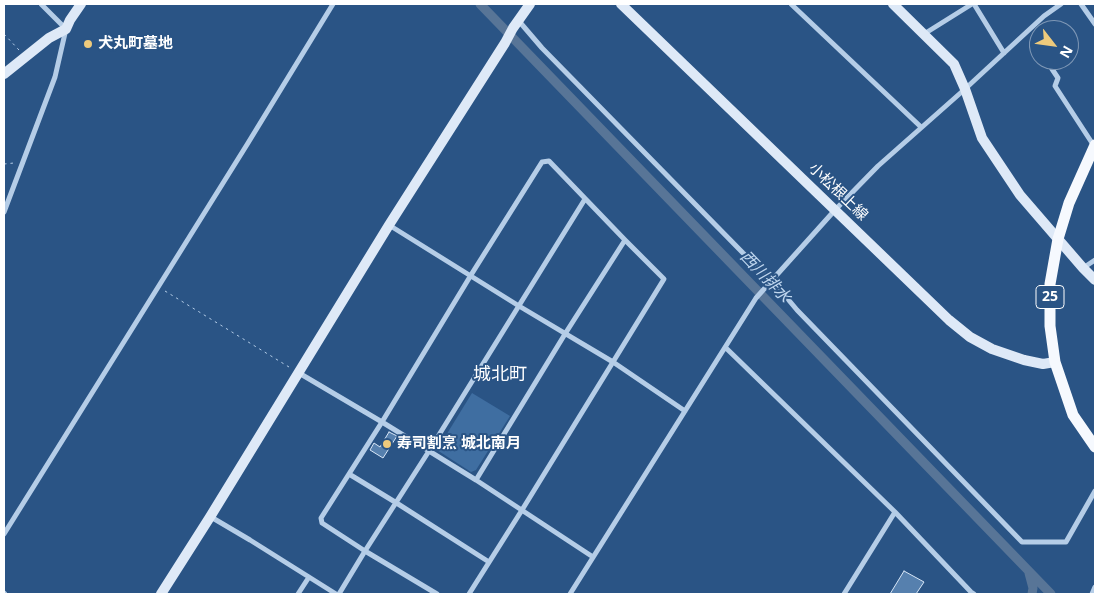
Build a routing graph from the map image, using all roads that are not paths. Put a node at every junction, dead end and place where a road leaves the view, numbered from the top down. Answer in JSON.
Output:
{"nodes":[{"id":1,"x":41,"y":4,"type":"edge"},
{"id":2,"x":81,"y":4,"type":"edge"},
{"id":3,"x":333,"y":4,"type":"edge"},
{"id":4,"x":530,"y":4,"type":"edge"},
{"id":5,"x":621,"y":4,"type":"edge"},
{"id":6,"x":791,"y":4,"type":"edge"},
{"id":7,"x":893,"y":4,"type":"edge"},
{"id":8,"x":972,"y":4,"type":"edge"},
{"id":9,"x":1061,"y":4,"type":"edge"},
{"id":10,"x":1081,"y":4,"type":"edge"},
{"id":11,"x":516,"y":24,"type":"junction"},
{"id":12,"x":1095,"y":24,"type":"edge"},
{"id":13,"x":66,"y":29,"type":"junction"},
{"id":14,"x":924,"y":35,"type":"junction"},
{"id":15,"x":1004,"y":53,"type":"junction"},
{"id":16,"x":1053,"y":70,"type":"edge"},
{"id":17,"x":4,"y":74,"type":"edge"},
{"id":18,"x":965,"y":89,"type":"junction"},
{"id":19,"x":921,"y":127,"type":"junction"},
{"id":20,"x":1095,"y":146,"type":"edge"},
{"id":21,"x":585,"y":199,"type":"junction"},
{"id":22,"x":835,"y":210,"type":"junction"},
{"id":23,"x":4,"y":212,"type":"edge"},
{"id":24,"x":389,"y":225,"type":"junction"},
{"id":25,"x":1058,"y":238,"type":"junction"},
{"id":26,"x":625,"y":240,"type":"junction"},
{"id":27,"x":1095,"y":260,"type":"edge"},
{"id":28,"x":1084,"y":268,"type":"junction"},
{"id":29,"x":471,"y":276,"type":"junction"},
{"id":30,"x":772,"y":280,"type":"junction"},
{"id":31,"x":1095,"y":280,"type":"edge"},
{"id":32,"x":519,"y":306,"type":"junction"},
{"id":33,"x":565,"y":334,"type":"junction"},
{"id":34,"x":726,"y":348,"type":"junction"},
{"id":35,"x":613,"y":362,"type":"junction"},
{"id":36,"x":1055,"y":362,"type":"junction"},
{"id":37,"x":299,"y":373,"type":"junction"},
{"id":38,"x":685,"y":411,"type":"junction"},
{"id":39,"x":382,"y":422,"type":"junction"},
{"id":40,"x":1095,"y":447,"type":"edge"},
{"id":41,"x":428,"y":451,"type":"junction"},
{"id":42,"x":349,"y":474,"type":"junction"},
{"id":43,"x":476,"y":480,"type":"junction"},
{"id":44,"x":1095,"y":491,"type":"edge"},
{"id":45,"x":396,"y":502,"type":"junction"},
{"id":46,"x":522,"y":510,"type":"junction"},
{"id":47,"x":895,"y":512,"type":"junction"},
{"id":48,"x":210,"y":516,"type":"junction"},
{"id":49,"x":4,"y":534,"type":"edge"},
{"id":50,"x":365,"y":551,"type":"junction"},
{"id":51,"x":593,"y":557,"type":"junction"},
{"id":52,"x":489,"y":562,"type":"junction"},
{"id":53,"x":309,"y":577,"type":"junction"},
{"id":54,"x":1095,"y":587,"type":"edge"},
{"id":55,"x":161,"y":594,"type":"edge"},
{"id":56,"x":298,"y":594,"type":"edge"},
{"id":57,"x":337,"y":594,"type":"edge"},
{"id":58,"x":438,"y":594,"type":"edge"},
{"id":59,"x":469,"y":594,"type":"edge"},
{"id":60,"x":570,"y":594,"type":"edge"},
{"id":61,"x":844,"y":594,"type":"edge"},
{"id":62,"x":974,"y":594,"type":"edge"},
{"id":63,"x":1092,"y":594,"type":"edge"}],
"edges":[{"from":1,"to":13,"type":"street"},
{"from":2,"to":13,"type":"street"},
{"from":3,"to":49,"type":"street"},
{"from":4,"to":11,"type":"street"},
{"from":5,"to":22,"type":"street","name":"小松根上線"},
{"from":6,"to":19,"type":"street"},
{"from":7,"to":14,"type":"street"},
{"from":8,"to":14,"type":"street"},
{"from":8,"to":15,"type":"street"},
{"from":9,"to":15,"type":"street"},
{"from":10,"to":12,"type":"street"},
{"from":11,"to":24,"type":"street"},
{"from":11,"to":30,"type":"street"},
{"from":13,"to":17,"type":"street"},
{"from":13,"to":23,"type":"street"},
{"from":14,"to":18,"type":"street"},
{"from":15,"to":18,"type":"street"},
{"from":16,"to":20,"type":"street"},
{"from":18,"to":19,"type":"street"},
{"from":18,"to":25,"type":"street"},
{"from":19,"to":22,"type":"street"},
{"from":20,"to":25,"type":"main road","number":"25"},
{"from":21,"to":26,"type":"street"},
{"from":21,"to":29,"type":"street"},
{"from":21,"to":32,"type":"street"},
{"from":22,"to":30,"type":"street"},
{"from":22,"to":36,"type":"street","name":"小松根上線"},
{"from":24,"to":29,"type":"street"},
{"from":24,"to":37,"type":"street"},
{"from":25,"to":28,"type":"street"},
{"from":25,"to":36,"type":"main road","number":"25"},
{"from":26,"to":33,"type":"street"},
{"from":26,"to":35,"type":"street"},
{"from":27,"to":28,"type":"street"},
{"from":28,"to":31,"type":"street"},
{"from":29,"to":32,"type":"street"},
{"from":29,"to":39,"type":"street"},
{"from":30,"to":34,"type":"street"},
{"from":30,"to":44,"type":"street"},
{"from":32,"to":33,"type":"street"},
{"from":32,"to":41,"type":"street"},
{"from":33,"to":35,"type":"street"},
{"from":33,"to":43,"type":"street"},
{"from":34,"to":38,"type":"street"},
{"from":34,"to":47,"type":"street"},
{"from":35,"to":38,"type":"street"},
{"from":35,"to":46,"type":"street"},
{"from":36,"to":40,"type":"main road","number":"25"},
{"from":37,"to":39,"type":"street"},
{"from":37,"to":48,"type":"street"},
{"from":38,"to":51,"type":"street"},
{"from":39,"to":41,"type":"street"},
{"from":39,"to":42,"type":"street"},
{"from":41,"to":43,"type":"street"},
{"from":41,"to":45,"type":"street"},
{"from":42,"to":45,"type":"street"},
{"from":42,"to":50,"type":"street"},
{"from":43,"to":46,"type":"street"},
{"from":45,"to":50,"type":"street"},
{"from":45,"to":52,"type":"street"},
{"from":46,"to":51,"type":"street"},
{"from":46,"to":52,"type":"street"},
{"from":47,"to":61,"type":"street"},
{"from":47,"to":62,"type":"street"},
{"from":48,"to":53,"type":"street"},
{"from":48,"to":55,"type":"street"},
{"from":50,"to":57,"type":"street"},
{"from":50,"to":58,"type":"street"},
{"from":51,"to":60,"type":"street"},
{"from":52,"to":59,"type":"street"},
{"from":53,"to":56,"type":"street"},
{"from":53,"to":57,"type":"street"},
{"from":54,"to":63,"type":"street"}]}
